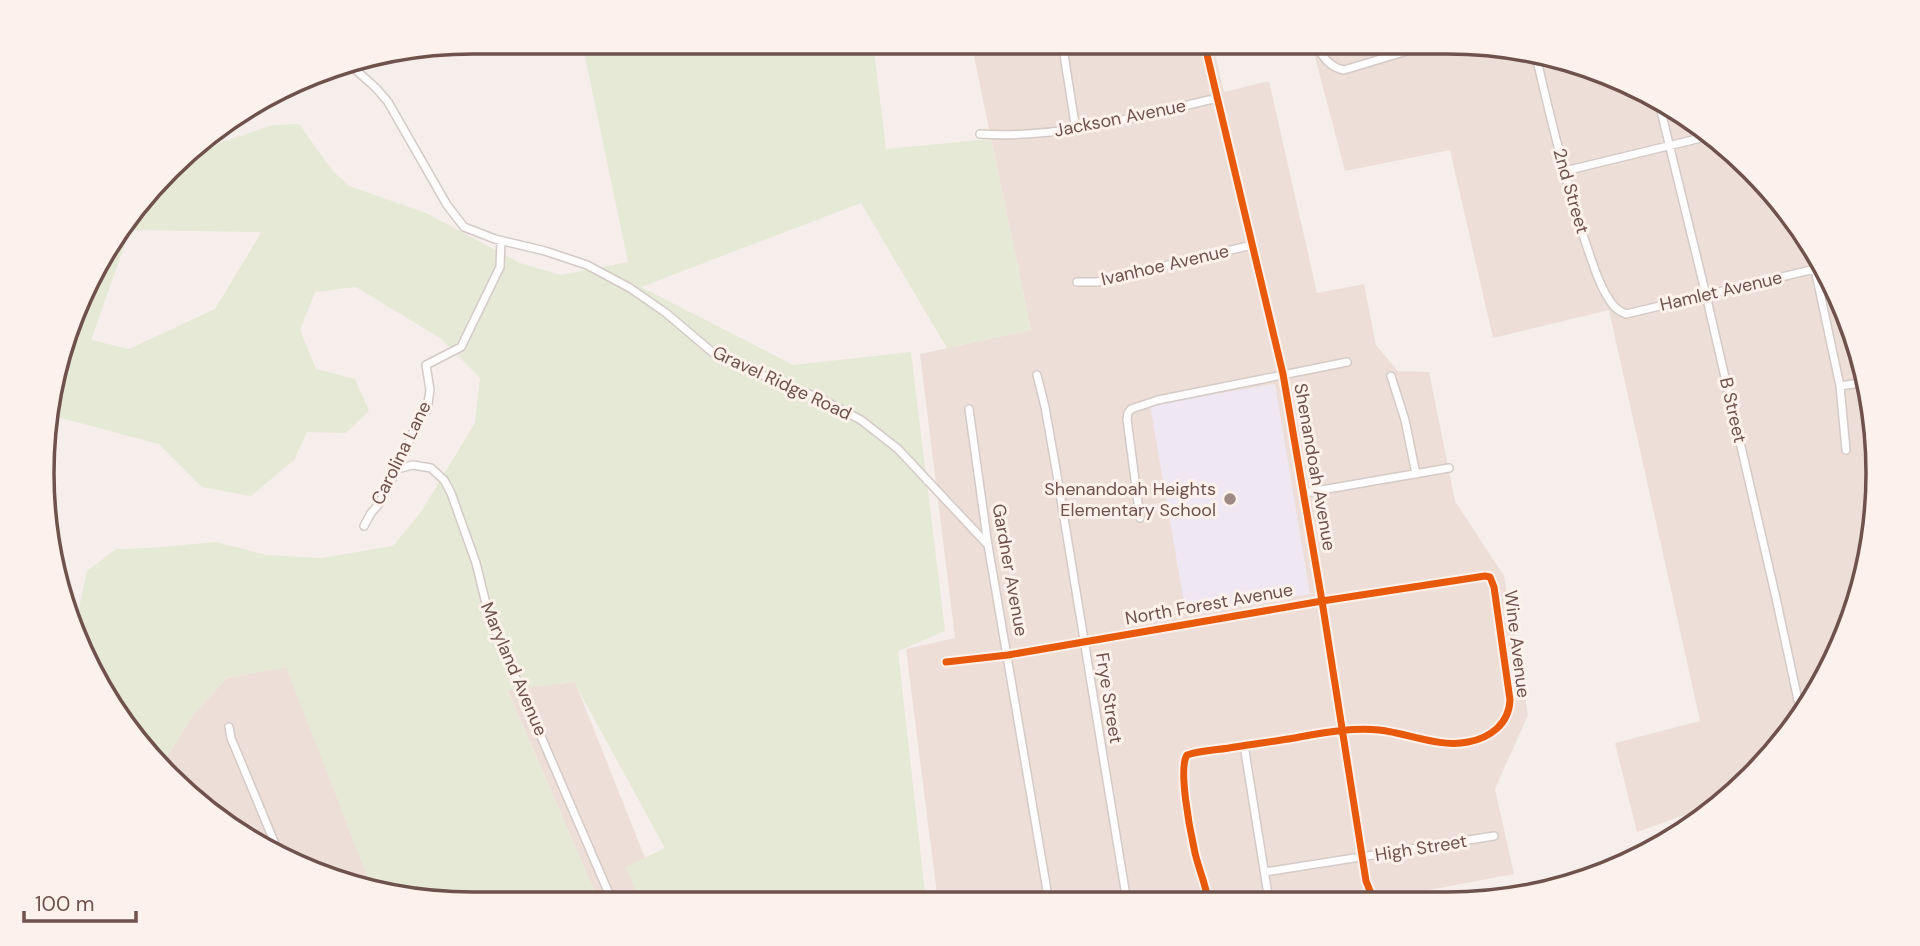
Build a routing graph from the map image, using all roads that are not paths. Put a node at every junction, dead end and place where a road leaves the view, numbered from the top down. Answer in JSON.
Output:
{"nodes":[{"id":1,"x":1064,"y":54,"type":"edge"},
{"id":2,"x":1208,"y":54,"type":"edge"},
{"id":3,"x":1322,"y":54,"type":"edge"},
{"id":4,"x":1392,"y":54,"type":"edge"},
{"id":5,"x":1538,"y":64,"type":"edge"},
{"id":6,"x":357,"y":71,"type":"edge"},
{"id":7,"x":1218,"y":98,"type":"junction"},
{"id":8,"x":1661,"y":113,"type":"edge"},
{"id":9,"x":1076,"y":130,"type":"junction"},
{"id":10,"x":980,"y":134,"type":"dead end"},
{"id":11,"x":1698,"y":138,"type":"edge"},
{"id":12,"x":1668,"y":145,"type":"junction"},
{"id":13,"x":1565,"y":172,"type":"junction"},
{"id":14,"x":501,"y":241,"type":"junction"},
{"id":15,"x":1252,"y":245,"type":"junction"},
{"id":16,"x":1812,"y":267,"type":"edge"},
{"id":17,"x":1819,"y":280,"type":"edge"},
{"id":18,"x":1077,"y":282,"type":"dead end"},
{"id":19,"x":1706,"y":295,"type":"junction"},
{"id":20,"x":1623,"y":313,"type":"joint"},
{"id":21,"x":1347,"y":362,"type":"dead end"},
{"id":22,"x":1283,"y":374,"type":"junction"},
{"id":23,"x":1037,"y":375,"type":"dead end"},
{"id":24,"x":1391,"y":376,"type":"dead end"},
{"id":25,"x":1856,"y":384,"type":"edge"},
{"id":26,"x":1840,"y":386,"type":"junction"},
{"id":27,"x":969,"y":409,"type":"dead end"},
{"id":28,"x":1846,"y":450,"type":"dead end"},
{"id":29,"x":1449,"y":468,"type":"dead end"},
{"id":30,"x":397,"y":469,"type":"junction"},
{"id":31,"x":1416,"y":474,"type":"junction"},
{"id":32,"x":1304,"y":493,"type":"junction"},
{"id":33,"x":1140,"y":518,"type":"dead end"},
{"id":34,"x":365,"y":526,"type":"dead end"},
{"id":35,"x":988,"y":545,"type":"junction"},
{"id":36,"x":1477,"y":577,"type":"joint"},
{"id":37,"x":1322,"y":601,"type":"junction"},
{"id":38,"x":1084,"y":641,"type":"junction"},
{"id":39,"x":1008,"y":655,"type":"junction"},
{"id":40,"x":946,"y":662,"type":"dead end"},
{"id":41,"x":1798,"y":701,"type":"edge"},
{"id":42,"x":229,"y":727,"type":"dead end"},
{"id":43,"x":1342,"y":731,"type":"junction"},
{"id":44,"x":1244,"y":746,"type":"junction"},
{"id":45,"x":1494,"y":836,"type":"dead end"},
{"id":46,"x":274,"y":841,"type":"edge"},
{"id":47,"x":1362,"y":858,"type":"junction"},
{"id":48,"x":1265,"y":872,"type":"junction"},
{"id":49,"x":608,"y":892,"type":"edge"},
{"id":50,"x":1047,"y":892,"type":"edge"},
{"id":51,"x":1125,"y":892,"type":"edge"},
{"id":52,"x":1206,"y":892,"type":"edge"},
{"id":53,"x":1268,"y":892,"type":"edge"},
{"id":54,"x":1370,"y":892,"type":"edge"}],
"edges":[{"from":1,"to":9,"type":"street"},
{"from":2,"to":7,"type":"street","name":"Shenandoah Avenue"},
{"from":3,"to":4,"type":"street"},
{"from":5,"to":13,"type":"street","name":"2nd Street"},
{"from":6,"to":14,"type":"street","name":"Gravel Ridge Road"},
{"from":7,"to":9,"type":"street","name":"Jackson Avenue"},
{"from":7,"to":15,"type":"street","name":"Shenandoah Avenue"},
{"from":8,"to":12,"type":"street","name":"B Street"},
{"from":9,"to":10,"type":"street","name":"Jackson Avenue"},
{"from":11,"to":12,"type":"street"},
{"from":12,"to":13,"type":"street"},
{"from":12,"to":19,"type":"street","name":"B Street"},
{"from":13,"to":20,"type":"street","name":"2nd Street"},
{"from":14,"to":30,"type":"street","name":"Carolina Lane"},
{"from":14,"to":35,"type":"street","name":"Gravel Ridge Road"},
{"from":15,"to":18,"type":"street","name":"Ivanhoe Avenue"},
{"from":15,"to":22,"type":"street","name":"Shenandoah Avenue"},
{"from":16,"to":19,"type":"street","name":"Hamlet Avenue"},
{"from":17,"to":26,"type":"street"},
{"from":19,"to":20,"type":"street","name":"Hamlet Avenue"},
{"from":19,"to":41,"type":"street","name":"B Street"},
{"from":21,"to":22,"type":"street"},
{"from":22,"to":32,"type":"street","name":"Shenandoah Avenue"},
{"from":22,"to":33,"type":"street"},
{"from":23,"to":38,"type":"street","name":"Frye Street"},
{"from":24,"to":31,"type":"street"},
{"from":25,"to":26,"type":"street"},
{"from":26,"to":28,"type":"street"},
{"from":27,"to":35,"type":"street","name":"Gardner Avenue"},
{"from":29,"to":31,"type":"street"},
{"from":30,"to":34,"type":"street","name":"Carolina Lane"},
{"from":30,"to":49,"type":"street","name":"Maryland Avenue"},
{"from":31,"to":32,"type":"street"},
{"from":32,"to":37,"type":"street","name":"Shenandoah Avenue"},
{"from":35,"to":39,"type":"street","name":"Gardner Avenue"},
{"from":36,"to":37,"type":"street","name":"North Forest Avenue"},
{"from":36,"to":43,"type":"street","name":"Wine Avenue"},
{"from":37,"to":38,"type":"street","name":"North Forest Avenue"},
{"from":37,"to":43,"type":"street","name":"Shenandoah Avenue"},
{"from":38,"to":39,"type":"street","name":"North Forest Avenue"},
{"from":38,"to":51,"type":"street","name":"Frye Street"},
{"from":39,"to":40,"type":"street","name":"North Forest Avenue"},
{"from":39,"to":50,"type":"street","name":"Gardner Avenue"},
{"from":42,"to":46,"type":"street"},
{"from":43,"to":44,"type":"street"},
{"from":43,"to":47,"type":"street","name":"Shenandoah Avenue"},
{"from":44,"to":48,"type":"street"},
{"from":44,"to":52,"type":"street"},
{"from":45,"to":47,"type":"street","name":"High Street"},
{"from":47,"to":48,"type":"street","name":"High Street"},
{"from":47,"to":54,"type":"street","name":"Shenandoah Avenue"},
{"from":48,"to":53,"type":"street"}]}
